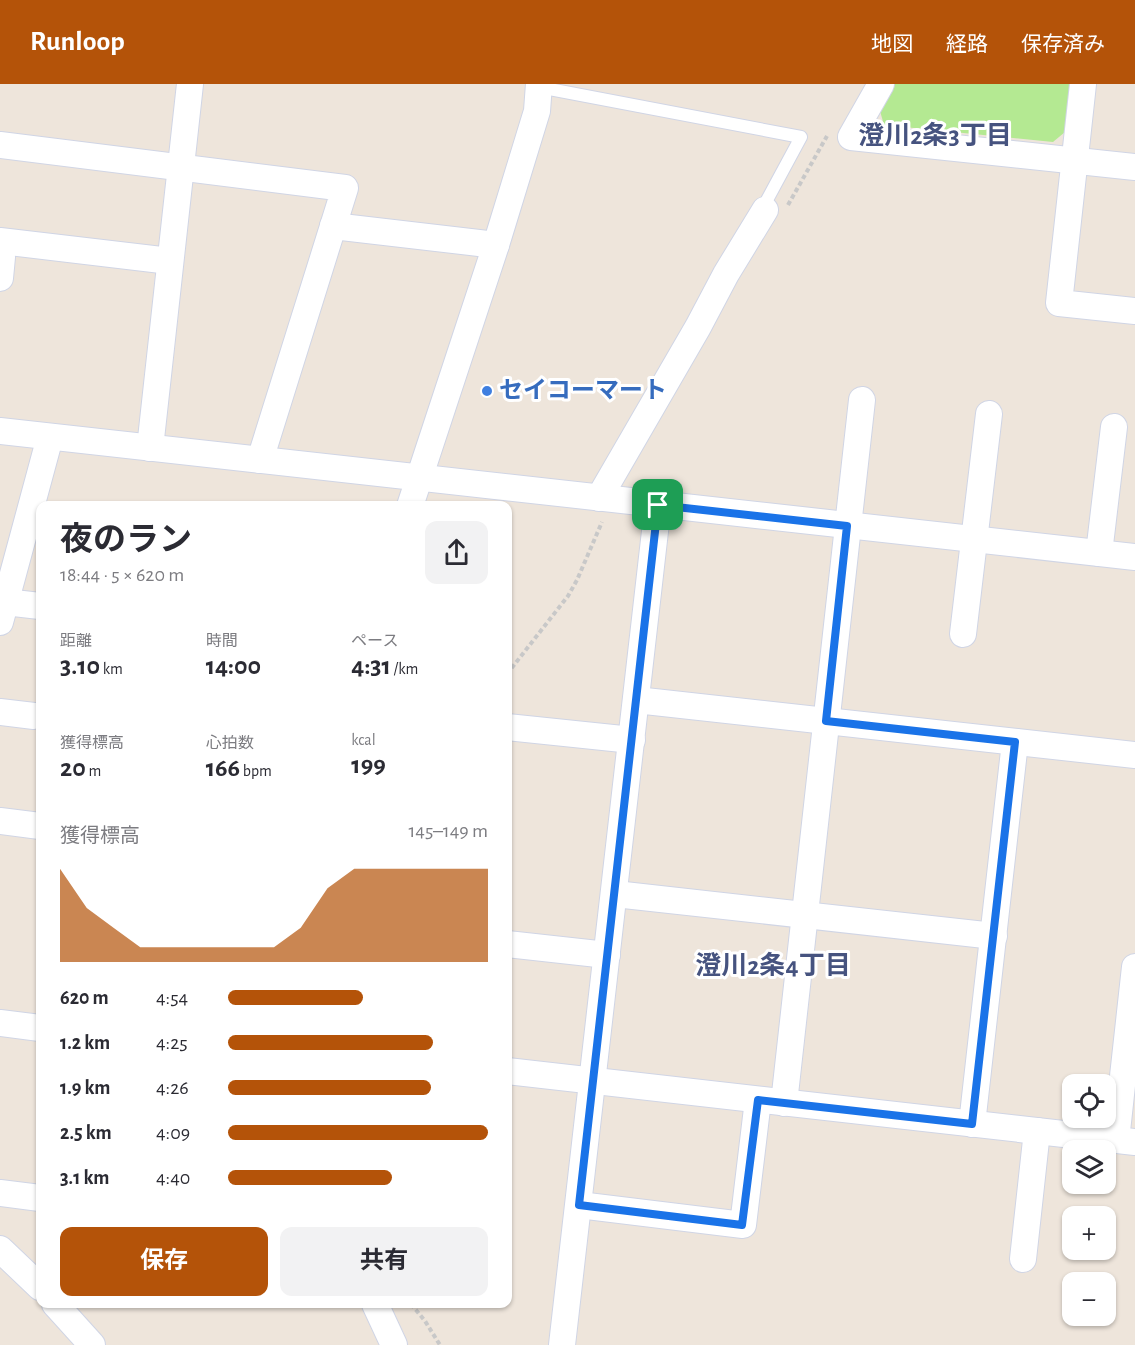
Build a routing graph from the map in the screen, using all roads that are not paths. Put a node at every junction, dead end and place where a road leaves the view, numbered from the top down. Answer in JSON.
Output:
{"nodes":[{"id":1,"x":190,"y":84,"type":"edge"},
{"id":2,"x":880,"y":84,"type":"edge"},
{"id":3,"x":1083,"y":84,"type":"edge"},
{"id":4,"x":539,"y":86,"type":"edge"},
{"id":5,"x":0,"y":145,"type":"edge"},
{"id":6,"x":1074,"y":160,"type":"junction"},
{"id":7,"x":1135,"y":167,"type":"edge"},
{"id":8,"x":180,"y":168,"type":"junction"},
{"id":9,"x":765,"y":210,"type":"joint"},
{"id":10,"x":333,"y":226,"type":"junction"},
{"id":11,"x":0,"y":241,"type":"edge"},
{"id":12,"x":496,"y":244,"type":"junction"},
{"id":13,"x":0,"y":251,"type":"edge"},
{"id":14,"x":170,"y":261,"type":"junction"},
{"id":15,"x":0,"y":278,"type":"edge"},
{"id":16,"x":1135,"y":311,"type":"edge"},
{"id":17,"x":862,"y":400,"type":"dead end"},
{"id":18,"x":989,"y":414,"type":"dead end"},
{"id":19,"x":1114,"y":427,"type":"dead end"},
{"id":20,"x":0,"y":430,"type":"edge"},
{"id":21,"x":50,"y":437,"type":"junction"},
{"id":22,"x":150,"y":448,"type":"junction"},
{"id":23,"x":260,"y":460,"type":"junction"},
{"id":24,"x":419,"y":479,"type":"junction"},
{"id":25,"x":599,"y":498,"type":"junction"},
{"id":26,"x":412,"y":501,"type":"edge"},
{"id":27,"x":658,"y":505,"type":"junction"},
{"id":28,"x":847,"y":526,"type":"junction"},
{"id":29,"x":973,"y":540,"type":"junction"},
{"id":30,"x":1099,"y":553,"type":"junction"},
{"id":31,"x":1135,"y":557,"type":"edge"},
{"id":32,"x":36,"y":607,"type":"edge"},
{"id":33,"x":3,"y":612,"type":"edge"},
{"id":34,"x":963,"y":634,"type":"dead end"},
{"id":35,"x":636,"y":700,"type":"junction"},
{"id":36,"x":0,"y":712,"type":"edge"},
{"id":37,"x":34,"y":716,"type":"dead end"},
{"id":38,"x":826,"y":721,"type":"junction"},
{"id":39,"x":512,"y":728,"type":"edge"},
{"id":40,"x":632,"y":740,"type":"junction"},
{"id":41,"x":1015,"y":742,"type":"junction"},
{"id":42,"x":1135,"y":755,"type":"edge"},
{"id":43,"x":0,"y":821,"type":"edge"},
{"id":44,"x":36,"y":826,"type":"edge"},
{"id":45,"x":615,"y":894,"type":"junction"},
{"id":46,"x":804,"y":915,"type":"junction"},
{"id":47,"x":994,"y":936,"type":"junction"},
{"id":48,"x":512,"y":945,"type":"edge"},
{"id":49,"x":607,"y":955,"type":"junction"},
{"id":50,"x":1135,"y":967,"type":"edge"},
{"id":51,"x":0,"y":1023,"type":"edge"},
{"id":52,"x":36,"y":1028,"type":"edge"},
{"id":53,"x":512,"y":1072,"type":"edge"},
{"id":54,"x":593,"y":1081,"type":"junction"},
{"id":55,"x":758,"y":1100,"type":"junction"},
{"id":56,"x":784,"y":1103,"type":"junction"},
{"id":57,"x":972,"y":1124,"type":"junction"},
{"id":58,"x":1037,"y":1131,"type":"junction"},
{"id":59,"x":1126,"y":1141,"type":"edge"},
{"id":60,"x":0,"y":1193,"type":"edge"},
{"id":61,"x":36,"y":1197,"type":"edge"},
{"id":62,"x":579,"y":1205,"type":"junction"},
{"id":63,"x":0,"y":1249,"type":"edge"},
{"id":64,"x":1023,"y":1259,"type":"dead end"},
{"id":65,"x":36,"y":1283,"type":"edge"},
{"id":66,"x":59,"y":1308,"type":"edge"},
{"id":67,"x":377,"y":1308,"type":"edge"},
{"id":68,"x":92,"y":1345,"type":"edge"},
{"id":69,"x":394,"y":1345,"type":"edge"},
{"id":70,"x":562,"y":1345,"type":"edge"}],
"edges":[{"from":1,"to":8,"type":"street"},
{"from":2,"to":6,"type":"street"},
{"from":3,"to":6,"type":"street"},
{"from":4,"to":9,"type":"lane"},
{"from":4,"to":12,"type":"street"},
{"from":5,"to":8,"type":"street"},
{"from":6,"to":7,"type":"street"},
{"from":6,"to":16,"type":"street"},
{"from":8,"to":10,"type":"street"},
{"from":8,"to":14,"type":"street"},
{"from":9,"to":25,"type":"street"},
{"from":10,"to":12,"type":"street"},
{"from":10,"to":23,"type":"street"},
{"from":11,"to":14,"type":"street"},
{"from":12,"to":24,"type":"street"},
{"from":13,"to":15,"type":"street"},
{"from":14,"to":22,"type":"street"},
{"from":17,"to":28,"type":"street"},
{"from":18,"to":29,"type":"street"},
{"from":19,"to":30,"type":"street"},
{"from":20,"to":21,"type":"street"},
{"from":21,"to":22,"type":"street"},
{"from":21,"to":33,"type":"street"},
{"from":22,"to":23,"type":"street"},
{"from":23,"to":24,"type":"street"},
{"from":24,"to":25,"type":"street"},
{"from":24,"to":26,"type":"street"},
{"from":25,"to":27,"type":"street"},
{"from":27,"to":28,"type":"street"},
{"from":27,"to":35,"type":"street"},
{"from":28,"to":29,"type":"street"},
{"from":28,"to":38,"type":"street"},
{"from":29,"to":30,"type":"street"},
{"from":29,"to":34,"type":"street"},
{"from":30,"to":31,"type":"street"},
{"from":32,"to":33,"type":"street"},
{"from":35,"to":38,"type":"street"},
{"from":35,"to":40,"type":"street"},
{"from":36,"to":37,"type":"street"},
{"from":38,"to":41,"type":"street"},
{"from":38,"to":46,"type":"street"},
{"from":39,"to":40,"type":"street"},
{"from":40,"to":45,"type":"street"},
{"from":41,"to":42,"type":"street"},
{"from":41,"to":47,"type":"street"},
{"from":43,"to":44,"type":"street"},
{"from":45,"to":46,"type":"street"},
{"from":45,"to":49,"type":"street"},
{"from":46,"to":47,"type":"street"},
{"from":46,"to":56,"type":"street"},
{"from":47,"to":57,"type":"street"},
{"from":48,"to":49,"type":"street"},
{"from":49,"to":54,"type":"street"},
{"from":50,"to":59,"type":"street"},
{"from":51,"to":52,"type":"street"},
{"from":53,"to":54,"type":"street"},
{"from":54,"to":55,"type":"street"},
{"from":54,"to":62,"type":"street"},
{"from":55,"to":56,"type":"street"},
{"from":55,"to":62,"type":"street"},
{"from":56,"to":57,"type":"street"},
{"from":57,"to":58,"type":"street"},
{"from":58,"to":59,"type":"street"},
{"from":58,"to":64,"type":"street"},
{"from":60,"to":61,"type":"street"},
{"from":62,"to":70,"type":"street"},
{"from":63,"to":65,"type":"street"},
{"from":66,"to":68,"type":"street"},
{"from":67,"to":69,"type":"street"}]}
